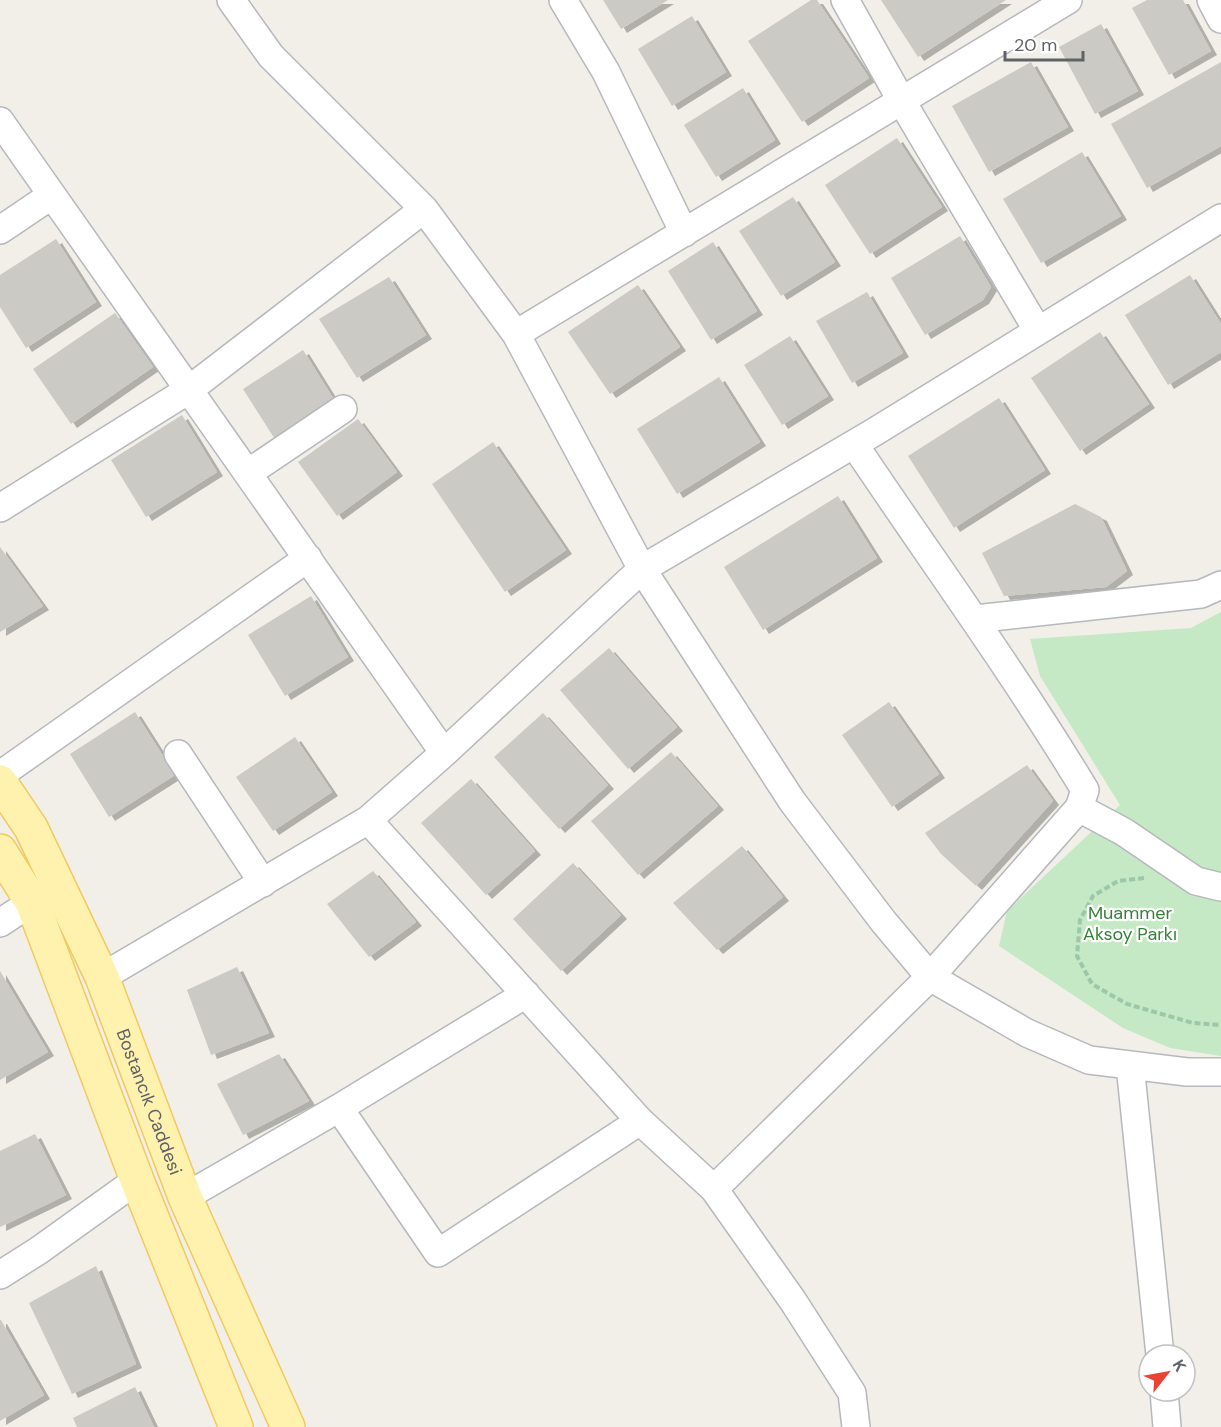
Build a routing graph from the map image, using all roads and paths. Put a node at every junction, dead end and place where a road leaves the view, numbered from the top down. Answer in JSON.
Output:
{"nodes":[{"id":1,"x":231,"y":0,"type":"edge"},
{"id":2,"x":563,"y":0,"type":"edge"},
{"id":3,"x":845,"y":0,"type":"edge"},
{"id":4,"x":1068,"y":0,"type":"edge"},
{"id":5,"x":1211,"y":0,"type":"edge"},
{"id":6,"x":1221,"y":19,"type":"edge"},
{"id":7,"x":901,"y":100,"type":"junction"},
{"id":8,"x":0,"y":121,"type":"edge"},
{"id":9,"x":52,"y":195,"type":"junction"},
{"id":10,"x":423,"y":209,"type":"junction"},
{"id":11,"x":1221,"y":218,"type":"edge"},
{"id":12,"x":0,"y":230,"type":"edge"},
{"id":13,"x":684,"y":233,"type":"junction"},
{"id":14,"x":1038,"y":331,"type":"junction"},
{"id":15,"x":516,"y":333,"type":"junction"},
{"id":16,"x":190,"y":389,"type":"junction"},
{"id":17,"x":343,"y":409,"type":"dead end"},
{"id":18,"x":854,"y":444,"type":"junction"},
{"id":19,"x":249,"y":473,"type":"junction"},
{"id":20,"x":0,"y":508,"type":"edge"},
{"id":21,"x":308,"y":558,"type":"junction"},
{"id":22,"x":642,"y":569,"type":"junction"},
{"id":23,"x":1221,"y":585,"type":"edge"},
{"id":24,"x":975,"y":619,"type":"junction"},
{"id":25,"x":444,"y":753,"type":"junction"},
{"id":26,"x":178,"y":754,"type":"dead end"},
{"id":27,"x":0,"y":775,"type":"edge"},
{"id":28,"x":0,"y":782,"type":"edge"},
{"id":29,"x":1079,"y":808,"type":"junction"},
{"id":30,"x":368,"y":820,"type":"junction"},
{"id":31,"x":0,"y":851,"type":"edge"},
{"id":32,"x":1146,"y":878,"type":"dead end"},
{"id":33,"x":262,"y":883,"type":"junction"},
{"id":34,"x":1221,"y":887,"type":"edge"},
{"id":35,"x":32,"y":902,"type":"junction"},
{"id":36,"x":0,"y":923,"type":"edge"},
{"id":37,"x":102,"y":977,"type":"junction"},
{"id":38,"x":930,"y":977,"type":"junction"},
{"id":39,"x":526,"y":994,"type":"junction"},
{"id":40,"x":1221,"y":1025,"type":"edge"},
{"id":41,"x":1130,"y":1065,"type":"junction"},
{"id":42,"x":1221,"y":1072,"type":"edge"},
{"id":43,"x":339,"y":1108,"type":"junction"},
{"id":44,"x":640,"y":1120,"type":"junction"},
{"id":45,"x":136,"y":1180,"type":"junction"},
{"id":46,"x":714,"y":1189,"type":"junction"},
{"id":47,"x":185,"y":1197,"type":"junction"},
{"id":48,"x":0,"y":1275,"type":"edge"},
{"id":49,"x":1159,"y":1343,"type":"edge"},
{"id":50,"x":1165,"y":1403,"type":"edge"},
{"id":51,"x":236,"y":1427,"type":"edge"},
{"id":52,"x":288,"y":1427,"type":"edge"},
{"id":53,"x":856,"y":1427,"type":"edge"},
{"id":54,"x":1167,"y":1427,"type":"edge"}],
"edges":[{"from":1,"to":10,"type":"street"},
{"from":2,"to":13,"type":"street"},
{"from":3,"to":7,"type":"street"},
{"from":4,"to":7,"type":"street"},
{"from":5,"to":6,"type":"street"},
{"from":7,"to":13,"type":"street"},
{"from":7,"to":14,"type":"street"},
{"from":8,"to":9,"type":"street"},
{"from":9,"to":12,"type":"street"},
{"from":9,"to":16,"type":"street"},
{"from":10,"to":15,"type":"street"},
{"from":10,"to":16,"type":"street"},
{"from":11,"to":14,"type":"street"},
{"from":13,"to":15,"type":"street"},
{"from":14,"to":18,"type":"street"},
{"from":15,"to":22,"type":"street"},
{"from":16,"to":19,"type":"street"},
{"from":16,"to":20,"type":"street"},
{"from":17,"to":19,"type":"street"},
{"from":18,"to":22,"type":"street"},
{"from":18,"to":24,"type":"street"},
{"from":19,"to":21,"type":"street"},
{"from":21,"to":25,"type":"street"},
{"from":21,"to":27,"type":"street"},
{"from":22,"to":25,"type":"street"},
{"from":22,"to":38,"type":"street"},
{"from":23,"to":24,"type":"street"},
{"from":24,"to":29,"type":"street"},
{"from":25,"to":30,"type":"street"},
{"from":26,"to":33,"type":"street"},
{"from":28,"to":37,"type":"main road","name":"Bostancık Caddesi"},
{"from":29,"to":34,"type":"street"},
{"from":29,"to":38,"type":"street"},
{"from":30,"to":33,"type":"street"},
{"from":30,"to":39,"type":"street"},
{"from":31,"to":35,"type":"main road"},
{"from":32,"to":40,"type":"path"},
{"from":33,"to":37,"type":"street"},
{"from":35,"to":36,"type":"street"},
{"from":35,"to":45,"type":"main road"},
{"from":37,"to":47,"type":"main road","name":"Bostancık Caddesi"},
{"from":38,"to":41,"type":"street"},
{"from":38,"to":46,"type":"street"},
{"from":39,"to":43,"type":"street"},
{"from":39,"to":44,"type":"street"},
{"from":41,"to":42,"type":"street"},
{"from":41,"to":49,"type":"street"},
{"from":43,"to":44,"type":"street"},
{"from":43,"to":47,"type":"street"},
{"from":44,"to":46,"type":"street"},
{"from":45,"to":48,"type":"street"},
{"from":45,"to":51,"type":"main road"},
{"from":46,"to":53,"type":"street"},
{"from":47,"to":52,"type":"main road","name":"Bostancık Caddesi"},
{"from":50,"to":54,"type":"street"}]}
